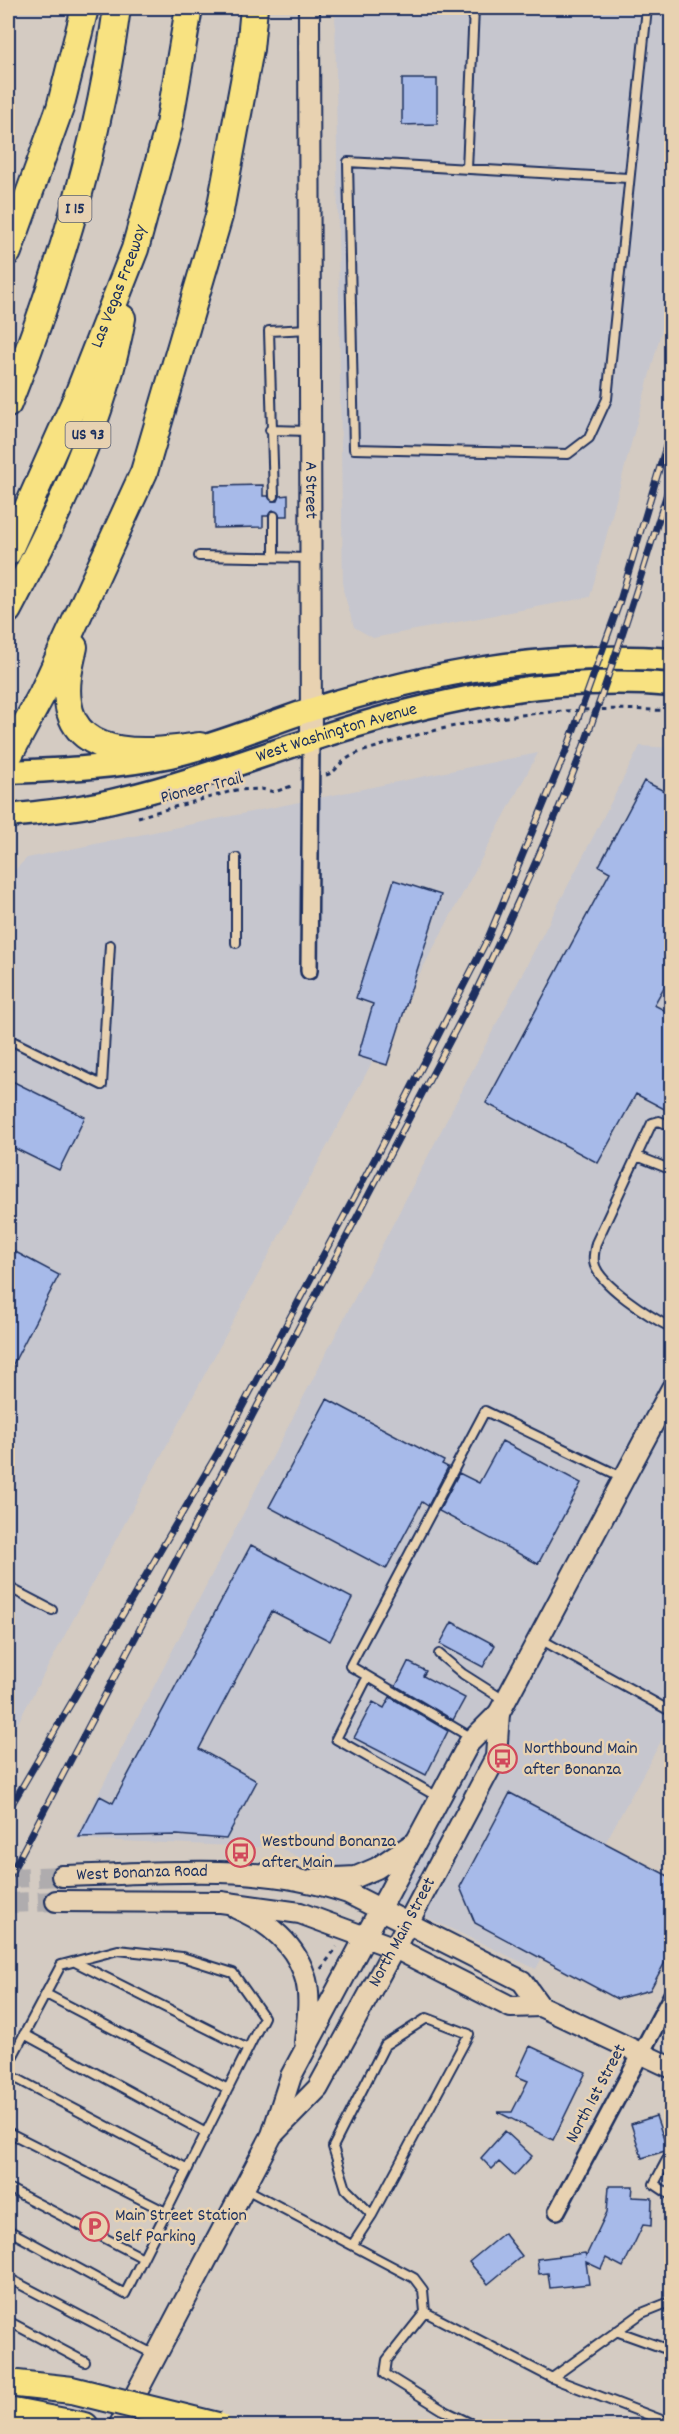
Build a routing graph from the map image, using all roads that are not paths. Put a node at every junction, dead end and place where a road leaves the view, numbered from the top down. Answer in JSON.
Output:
{"nodes":[{"id":1,"x":85,"y":8,"type":"edge"},
{"id":2,"x":117,"y":8,"type":"edge"},
{"id":3,"x":189,"y":8,"type":"edge"},
{"id":4,"x":254,"y":8,"type":"edge"},
{"id":5,"x":309,"y":8,"type":"edge"},
{"id":6,"x":474,"y":8,"type":"edge"},
{"id":7,"x":647,"y":8,"type":"edge"},
{"id":8,"x":467,"y":169,"type":"junction"},
{"id":9,"x":628,"y":178,"type":"junction"},
{"id":10,"x":135,"y":249,"type":"junction"},
{"id":11,"x":8,"y":252,"type":"edge"},
{"id":12,"x":311,"y":329,"type":"junction"},
{"id":13,"x":8,"y":404,"type":"edge"},
{"id":14,"x":270,"y":430,"type":"junction"},
{"id":15,"x":311,"y":431,"type":"junction"},
{"id":16,"x":274,"y":496,"type":"dead end"},
{"id":17,"x":274,"y":516,"type":"dead end"},
{"id":18,"x":8,"y":552,"type":"edge"},
{"id":19,"x":199,"y":556,"type":"dead end"},
{"id":20,"x":274,"y":557,"type":"junction"},
{"id":21,"x":312,"y":558,"type":"junction"},
{"id":22,"x":82,"y":606,"type":"junction"},
{"id":23,"x":8,"y":610,"type":"edge"},
{"id":24,"x":672,"y":660,"type":"edge"},
{"id":25,"x":672,"y":685,"type":"edge"},
{"id":26,"x":313,"y":710,"type":"junction"},
{"id":27,"x":311,"y":740,"type":"junction"},
{"id":28,"x":200,"y":746,"type":"junction"},
{"id":29,"x":8,"y":757,"type":"edge"},
{"id":30,"x":8,"y":772,"type":"edge"},
{"id":31,"x":8,"y":816,"type":"edge"},
{"id":32,"x":236,"y":858,"type":"dead end"},
{"id":33,"x":236,"y":943,"type":"dead end"},
{"id":34,"x":110,"y":945,"type":"dead end"},
{"id":35,"x":309,"y":971,"type":"dead end"},
{"id":36,"x":8,"y":1039,"type":"edge"},
{"id":37,"x":672,"y":1126,"type":"edge"},
{"id":38,"x":637,"y":1155,"type":"junction"},
{"id":39,"x":672,"y":1170,"type":"edge"},
{"id":40,"x":672,"y":1328,"type":"edge"},
{"id":41,"x":672,"y":1388,"type":"edge"},
{"id":42,"x":624,"y":1478,"type":"junction"},
{"id":43,"x":8,"y":1587,"type":"edge"},
{"id":44,"x":52,"y":1610,"type":"dead end"},
{"id":45,"x":539,"y":1638,"type":"junction"},
{"id":46,"x":439,"y":1654,"type":"dead end"},
{"id":47,"x":367,"y":1678,"type":"junction"},
{"id":48,"x":502,"y":1707,"type":"junction"},
{"id":49,"x":672,"y":1712,"type":"edge"},
{"id":50,"x":473,"y":1739,"type":"junction"},
{"id":51,"x":439,"y":1798,"type":"junction"},
{"id":52,"x":416,"y":1842,"type":"junction"},
{"id":53,"x":62,"y":1876,"type":"tunnel mouth"},
{"id":54,"x":300,"y":1880,"type":"junction"},
{"id":55,"x":56,"y":1901,"type":"tunnel mouth"},
{"id":56,"x":221,"y":1902,"type":"junction"},
{"id":57,"x":394,"y":1916,"type":"junction"},
{"id":58,"x":381,"y":1943,"type":"junction"},
{"id":59,"x":75,"y":1962,"type":"junction"},
{"id":60,"x":46,"y":1994,"type":"junction"},
{"id":61,"x":672,"y":1995,"type":"edge"},
{"id":62,"x":540,"y":2006,"type":"junction"},
{"id":63,"x":24,"y":2034,"type":"junction"},
{"id":64,"x":248,"y":2049,"type":"junction"},
{"id":65,"x":305,"y":2050,"type":"junction"},
{"id":66,"x":639,"y":2054,"type":"junction"},
{"id":67,"x":8,"y":2065,"type":"edge"},
{"id":68,"x":672,"y":2068,"type":"edge"},
{"id":69,"x":8,"y":2074,"type":"edge"},
{"id":70,"x":228,"y":2090,"type":"junction"},
{"id":71,"x":8,"y":2132,"type":"edge"},
{"id":72,"x":206,"y":2133,"type":"junction"},
{"id":73,"x":272,"y":2135,"type":"junction"},
{"id":74,"x":672,"y":2150,"type":"edge"},
{"id":75,"x":188,"y":2169,"type":"junction"},
{"id":76,"x":8,"y":2188,"type":"edge"},
{"id":77,"x":244,"y":2188,"type":"junction"},
{"id":78,"x":672,"y":2196,"type":"edge"},
{"id":79,"x":557,"y":2211,"type":"dead end"},
{"id":80,"x":166,"y":2212,"type":"junction"},
{"id":81,"x":372,"y":2216,"type":"junction"},
{"id":82,"x":8,"y":2230,"type":"edge"},
{"id":83,"x":353,"y":2244,"type":"junction"},
{"id":84,"x":143,"y":2258,"type":"junction"},
{"id":85,"x":8,"y":2278,"type":"edge"},
{"id":86,"x":672,"y":2301,"type":"edge"},
{"id":87,"x":425,"y":2312,"type":"junction"},
{"id":88,"x":8,"y":2321,"type":"edge"},
{"id":89,"x":616,"y":2331,"type":"junction"},
{"id":90,"x":672,"y":2351,"type":"edge"},
{"id":91,"x":156,"y":2356,"type":"junction"},
{"id":92,"x":85,"y":2362,"type":"dead end"},
{"id":93,"x":552,"y":2378,"type":"junction"},
{"id":94,"x":8,"y":2383,"type":"edge"},
{"id":95,"x":8,"y":2411,"type":"edge"},
{"id":96,"x":672,"y":2424,"type":"edge"},
{"id":97,"x":85,"y":2427,"type":"edge"},
{"id":98,"x":119,"y":2427,"type":"edge"},
{"id":99,"x":218,"y":2427,"type":"edge"},
{"id":100,"x":476,"y":2427,"type":"edge"}],
"edges":[{"from":1,"to":11,"type":"highway"},
{"from":2,"to":13,"type":"highway","number":"I 15"},
{"from":3,"to":10,"type":"highway","name":"Las Vegas Freeway"},
{"from":4,"to":22,"type":"highway"},
{"from":5,"to":12,"type":"main road","name":"A Street"},
{"from":6,"to":8,"type":"lane"},
{"from":7,"to":9,"type":"lane"},
{"from":8,"to":9,"type":"lane"},
{"from":8,"to":9,"type":"lane"},
{"from":10,"to":18,"type":"highway","name":"Las Vegas Freeway"},
{"from":10,"to":23,"type":"highway","number":"US 93"},
{"from":12,"to":14,"type":"lane"},
{"from":12,"to":15,"type":"main road","name":"A Street"},
{"from":14,"to":15,"type":"lane"},
{"from":14,"to":16,"type":"lane"},
{"from":15,"to":21,"type":"main road","name":"A Street"},
{"from":17,"to":20,"type":"lane"},
{"from":19,"to":20,"type":"lane"},
{"from":20,"to":21,"type":"lane"},
{"from":21,"to":26,"type":"main road","name":"A Street"},
{"from":22,"to":28,"type":"highway"},
{"from":22,"to":29,"type":"highway"},
{"from":24,"to":26,"type":"main road","name":"West Washington Avenue"},
{"from":25,"to":27,"type":"main road","name":"West Washington Avenue"},
{"from":26,"to":27,"type":"main road","name":"A Street"},
{"from":26,"to":28,"type":"main road","name":"West Washington Avenue"},
{"from":27,"to":31,"type":"main road","name":"West Washington Avenue"},
{"from":27,"to":35,"type":"street","name":"A Street"},
{"from":28,"to":30,"type":"main road","name":"West Washington Avenue"},
{"from":32,"to":33,"type":"lane"},
{"from":34,"to":36,"type":"lane"},
{"from":37,"to":38,"type":"lane"},
{"from":38,"to":39,"type":"lane"},
{"from":38,"to":40,"type":"lane"},
{"from":41,"to":42,"type":"main road","name":"North Main Street"},
{"from":42,"to":45,"type":"main road","name":"North Main Street"},
{"from":42,"to":47,"type":"lane"},
{"from":43,"to":44,"type":"lane"},
{"from":45,"to":48,"type":"main road","name":"North Main Street"},
{"from":45,"to":49,"type":"lane"},
{"from":46,"to":48,"type":"lane"},
{"from":47,"to":50,"type":"lane"},
{"from":47,"to":51,"type":"lane"},
{"from":48,"to":50,"type":"main road","name":"North Main Street"},
{"from":48,"to":57,"type":"main road","name":"North Main Street"},
{"from":50,"to":51,"type":"main road","name":"North Main Street"},
{"from":51,"to":52,"type":"main road","name":"North Main Street"},
{"from":52,"to":54,"type":"main road"},
{"from":52,"to":57,"type":"main road","name":"North Main Street"},
{"from":53,"to":54,"type":"main road","name":"West Bonanza Road"},
{"from":54,"to":57,"type":"main road","name":"West Bonanza Road"},
{"from":55,"to":56,"type":"main road","name":"West Bonanza Road"},
{"from":56,"to":58,"type":"main road","name":"West Bonanza Road"},
{"from":56,"to":65,"type":"main road"},
{"from":57,"to":58,"type":"main road","name":"North Main Street"},
{"from":57,"to":58,"type":"main road","name":"North Main Street"},
{"from":57,"to":62,"type":"main road","name":"West Bonanza Road"},
{"from":58,"to":62,"type":"main road","name":"West Bonanza Road"},
{"from":58,"to":65,"type":"main road","name":"North Main Street"},
{"from":58,"to":73,"type":"main road","name":"North Main Street"},
{"from":59,"to":60,"type":"lane"},
{"from":59,"to":64,"type":"lane"},
{"from":59,"to":64,"type":"lane"},
{"from":60,"to":63,"type":"lane"},
{"from":60,"to":70,"type":"lane"},
{"from":61,"to":66,"type":"street","name":"North 1st Street"},
{"from":62,"to":66,"type":"main road"},
{"from":63,"to":67,"type":"lane"},
{"from":63,"to":72,"type":"lane"},
{"from":64,"to":70,"type":"lane"},
{"from":65,"to":73,"type":"main road","name":"North Main Street"},
{"from":66,"to":68,"type":"main road"},
{"from":66,"to":79,"type":"street","name":"North 1st Street"},
{"from":69,"to":75,"type":"lane"},
{"from":70,"to":72,"type":"lane"},
{"from":71,"to":80,"type":"lane"},
{"from":72,"to":75,"type":"lane"},
{"from":73,"to":77,"type":"main road","name":"North Main Street"},
{"from":74,"to":78,"type":"lane"},
{"from":75,"to":80,"type":"lane"},
{"from":76,"to":84,"type":"lane"},
{"from":77,"to":83,"type":"lane"},
{"from":77,"to":91,"type":"main road","name":"North Main Street"},
{"from":80,"to":84,"type":"lane"},
{"from":81,"to":81,"type":"lane"},
{"from":81,"to":83,"type":"lane"},
{"from":82,"to":84,"type":"lane"},
{"from":83,"to":87,"type":"lane"},
{"from":85,"to":91,"type":"lane"},
{"from":86,"to":89,"type":"lane"},
{"from":87,"to":93,"type":"lane"},
{"from":87,"to":100,"type":"lane"},
{"from":88,"to":92,"type":"lane"},
{"from":89,"to":90,"type":"lane"},
{"from":89,"to":93,"type":"lane"},
{"from":91,"to":98,"type":"main road","name":"North Main Street"},
{"from":93,"to":96,"type":"lane"},
{"from":94,"to":99,"type":"highway","bridge":true},
{"from":95,"to":97,"type":"highway"}]}
